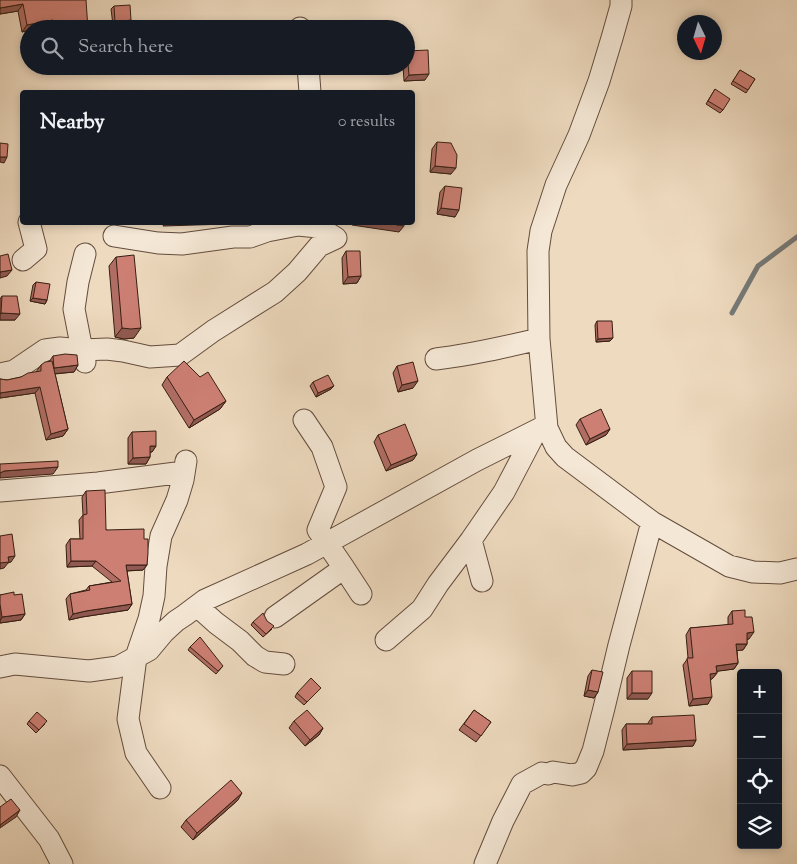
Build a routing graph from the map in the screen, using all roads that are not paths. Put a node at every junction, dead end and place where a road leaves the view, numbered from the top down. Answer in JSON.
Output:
{"nodes":[{"id":1,"x":620,"y":0,"type":"edge"},
{"id":2,"x":309,"y":75,"type":"edge"},
{"id":3,"x":310,"y":90,"type":"edge"},
{"id":4,"x":30,"y":225,"type":"edge"},
{"id":5,"x":114,"y":236,"type":"dead end"},
{"id":6,"x":84,"y":254,"type":"dead end"},
{"id":7,"x":23,"y":260,"type":"dead end"},
{"id":8,"x":540,"y":339,"type":"junction"},
{"id":9,"x":84,"y":356,"type":"junction"},
{"id":10,"x":436,"y":359,"type":"dead end"},
{"id":11,"x":0,"y":374,"type":"edge"},
{"id":12,"x":304,"y":420,"type":"dead end"},
{"id":13,"x":542,"y":430,"type":"junction"},
{"id":14,"x":0,"y":491,"type":"edge"},
{"id":15,"x":652,"y":522,"type":"junction"},
{"id":16,"x":471,"y":540,"type":"junction"},
{"id":17,"x":327,"y":542,"type":"junction"},
{"id":18,"x":344,"y":568,"type":"junction"},
{"id":19,"x":797,"y":569,"type":"edge"},
{"id":20,"x":482,"y":581,"type":"dead end"},
{"id":21,"x":361,"y":594,"type":"dead end"},
{"id":22,"x":197,"y":606,"type":"junction"},
{"id":23,"x":274,"y":617,"type":"dead end"},
{"id":24,"x":386,"y":640,"type":"dead end"},
{"id":25,"x":136,"y":657,"type":"junction"},
{"id":26,"x":284,"y":664,"type":"dead end"},
{"id":27,"x":0,"y":667,"type":"edge"},
{"id":28,"x":0,"y":776,"type":"edge"},
{"id":29,"x":160,"y":788,"type":"dead end"},
{"id":30,"x":62,"y":864,"type":"edge"},
{"id":31,"x":485,"y":864,"type":"edge"}],
"edges":[{"from":1,"to":8,"type":"street"},
{"from":2,"to":3,"type":"street"},
{"from":4,"to":7,"type":"street"},
{"from":5,"to":9,"type":"street"},
{"from":6,"to":9,"type":"street"},
{"from":8,"to":10,"type":"street"},
{"from":8,"to":13,"type":"street"},
{"from":9,"to":11,"type":"street"},
{"from":12,"to":17,"type":"street"},
{"from":13,"to":15,"type":"street"},
{"from":13,"to":16,"type":"street"},
{"from":13,"to":17,"type":"street"},
{"from":14,"to":25,"type":"street"},
{"from":15,"to":19,"type":"street"},
{"from":15,"to":31,"type":"street"},
{"from":16,"to":20,"type":"street"},
{"from":16,"to":24,"type":"street"},
{"from":17,"to":18,"type":"street"},
{"from":17,"to":22,"type":"street"},
{"from":18,"to":21,"type":"street"},
{"from":18,"to":23,"type":"street"},
{"from":22,"to":25,"type":"street"},
{"from":22,"to":26,"type":"street"},
{"from":25,"to":27,"type":"street"},
{"from":25,"to":29,"type":"street"},
{"from":28,"to":30,"type":"street"}]}
